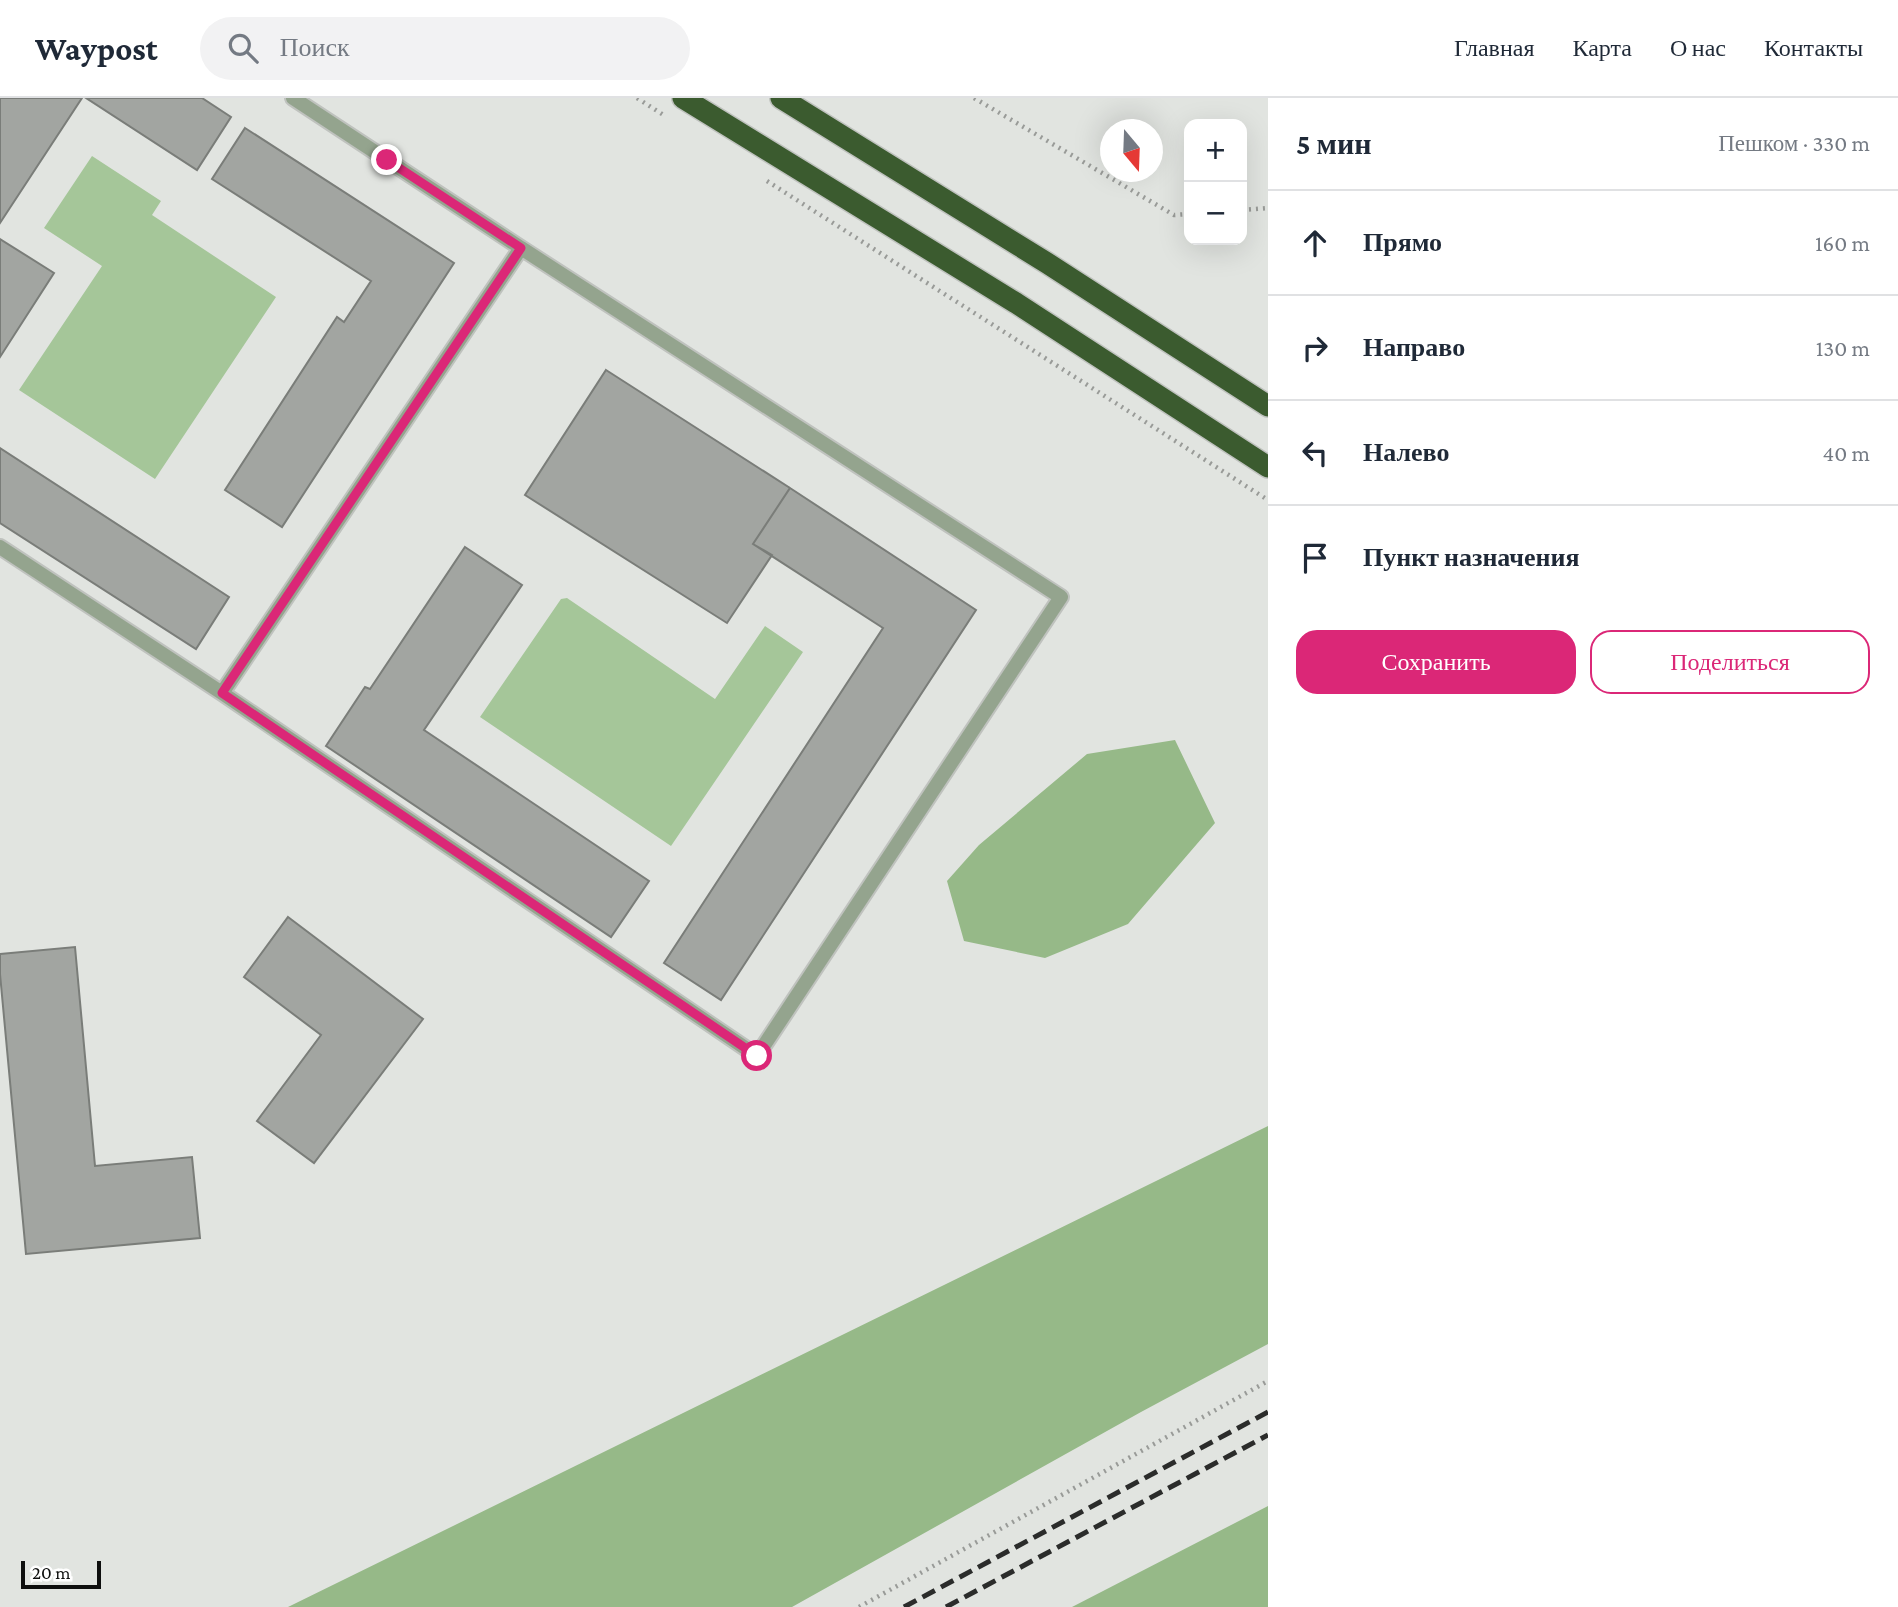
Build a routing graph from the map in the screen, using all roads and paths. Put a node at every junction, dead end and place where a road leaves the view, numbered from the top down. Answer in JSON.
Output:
{"nodes":[{"id":1,"x":293,"y":98,"type":"edge"},
{"id":2,"x":637,"y":98,"type":"edge"},
{"id":3,"x":683,"y":98,"type":"edge"},
{"id":4,"x":781,"y":98,"type":"edge"},
{"id":5,"x":974,"y":98,"type":"edge"},
{"id":6,"x":672,"y":120,"type":"dead end"},
{"id":7,"x":765,"y":180,"type":"dead end"},
{"id":8,"x":1268,"y":208,"type":"edge"},
{"id":9,"x":1247,"y":210,"type":"edge"},
{"id":10,"x":1184,"y":214,"type":"edge"},
{"id":11,"x":521,"y":248,"type":"junction"},
{"id":12,"x":1268,"y":406,"type":"edge"},
{"id":13,"x":1268,"y":467,"type":"edge"},
{"id":14,"x":1268,"y":500,"type":"edge"},
{"id":15,"x":0,"y":547,"type":"edge"},
{"id":16,"x":222,"y":693,"type":"junction"},
{"id":17,"x":1268,"y":1381,"type":"edge"},
{"id":18,"x":859,"y":1607,"type":"edge"}],
"edges":[{"from":1,"to":11,"type":"lane"},
{"from":2,"to":6,"type":"path"},
{"from":3,"to":13,"type":"highway"},
{"from":4,"to":12,"type":"highway"},
{"from":5,"to":10,"type":"path"},
{"from":7,"to":14,"type":"path"},
{"from":8,"to":9,"type":"path"},
{"from":11,"to":16,"type":"lane"},
{"from":11,"to":16,"type":"lane"},
{"from":15,"to":16,"type":"lane"},
{"from":17,"to":18,"type":"path"}]}
